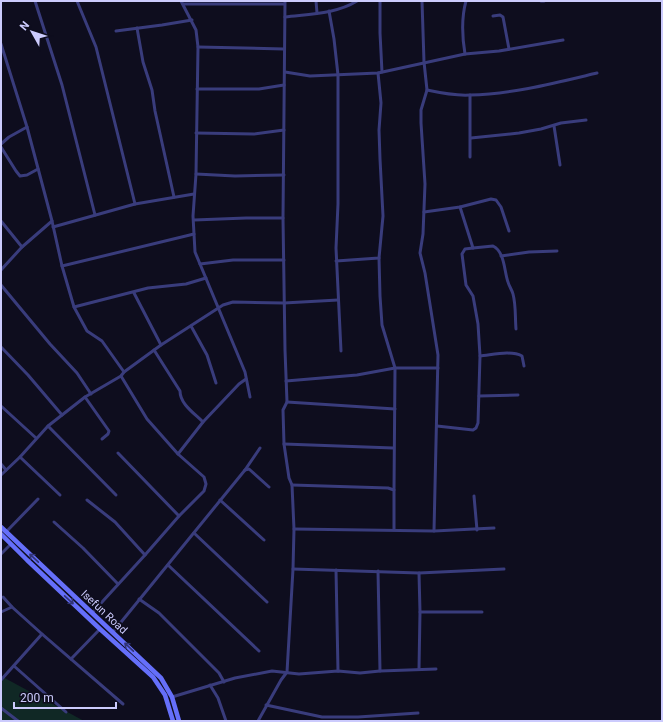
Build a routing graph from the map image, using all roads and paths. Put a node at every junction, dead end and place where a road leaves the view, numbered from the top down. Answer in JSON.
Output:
{"nodes":[{"id":1,"x":35,"y":1,"type":"edge"},
{"id":2,"x":77,"y":1,"type":"edge"},
{"id":3,"x":316,"y":1,"type":"edge"},
{"id":4,"x":357,"y":1,"type":"edge"},
{"id":5,"x":380,"y":1,"type":"edge"},
{"id":6,"x":422,"y":1,"type":"edge"},
{"id":7,"x":466,"y":1,"type":"edge"},
{"id":8,"x":541,"y":1,"type":"edge"},
{"id":9,"x":544,"y":1,"type":"edge"},
{"id":10,"x":284,"y":2,"type":"edge"},
{"id":11,"x":182,"y":3,"type":"edge"},
{"id":12,"x":329,"y":11,"type":"junction"},
{"id":13,"x":317,"y":13,"type":"junction"},
{"id":14,"x":494,"y":16,"type":"dead end"},
{"id":15,"x":285,"y":17,"type":"junction"},
{"id":16,"x":192,"y":20,"type":"junction"},
{"id":17,"x":137,"y":28,"type":"junction"},
{"id":18,"x":116,"y":30,"type":"dead end"},
{"id":19,"x":564,"y":40,"type":"dead end"},
{"id":20,"x":1,"y":44,"type":"edge"},
{"id":21,"x":198,"y":47,"type":"junction"},
{"id":22,"x":284,"y":48,"type":"junction"},
{"id":23,"x":509,"y":50,"type":"junction"},
{"id":24,"x":465,"y":54,"type":"junction"},
{"id":25,"x":424,"y":62,"type":"junction"},
{"id":26,"x":285,"y":72,"type":"junction"},
{"id":27,"x":382,"y":72,"type":"junction"},
{"id":28,"x":378,"y":73,"type":"junction"},
{"id":29,"x":597,"y":73,"type":"dead end"},
{"id":30,"x":338,"y":75,"type":"junction"},
{"id":31,"x":284,"y":85,"type":"junction"},
{"id":32,"x":197,"y":89,"type":"junction"},
{"id":33,"x":427,"y":90,"type":"junction"},
{"id":34,"x":470,"y":95,"type":"junction"},
{"id":35,"x":586,"y":120,"type":"dead end"},
{"id":36,"x":554,"y":126,"type":"junction"},
{"id":37,"x":27,"y":127,"type":"junction"},
{"id":38,"x":284,"y":130,"type":"junction"},
{"id":39,"x":196,"y":132,"type":"junction"},
{"id":40,"x":471,"y":138,"type":"junction"},
{"id":41,"x":1,"y":144,"type":"edge"},
{"id":42,"x":1,"y":147,"type":"edge"},
{"id":43,"x":470,"y":157,"type":"dead end"},
{"id":44,"x":560,"y":165,"type":"dead end"},
{"id":45,"x":38,"y":169,"type":"junction"},
{"id":46,"x":196,"y":174,"type":"junction"},
{"id":47,"x":284,"y":175,"type":"junction"},
{"id":48,"x":194,"y":194,"type":"junction"},
{"id":49,"x":174,"y":197,"type":"junction"},
{"id":50,"x":135,"y":204,"type":"junction"},
{"id":51,"x":460,"y":207,"type":"junction"},
{"id":52,"x":424,"y":212,"type":"junction"},
{"id":53,"x":95,"y":215,"type":"junction"},
{"id":54,"x":283,"y":218,"type":"junction"},
{"id":55,"x":194,"y":220,"type":"junction"},
{"id":56,"x":1,"y":221,"type":"edge"},
{"id":57,"x":52,"y":221,"type":"junction"},
{"id":58,"x":53,"y":227,"type":"junction"},
{"id":59,"x":509,"y":231,"type":"dead end"},
{"id":60,"x":194,"y":234,"type":"junction"},
{"id":61,"x":22,"y":247,"type":"junction"},
{"id":62,"x":473,"y":248,"type":"junction"},
{"id":63,"x":557,"y":251,"type":"dead end"},
{"id":64,"x":501,"y":256,"type":"junction"},
{"id":65,"x":379,"y":258,"type":"junction"},
{"id":66,"x":284,"y":260,"type":"junction"},
{"id":67,"x":336,"y":261,"type":"junction"},
{"id":68,"x":200,"y":264,"type":"junction"},
{"id":69,"x":62,"y":266,"type":"junction"},
{"id":70,"x":1,"y":270,"type":"edge"},
{"id":71,"x":206,"y":278,"type":"junction"},
{"id":72,"x":1,"y":285,"type":"edge"},
{"id":73,"x":134,"y":293,"type":"junction"},
{"id":74,"x":338,"y":300,"type":"junction"},
{"id":75,"x":284,"y":303,"type":"junction"},
{"id":76,"x":74,"y":307,"type":"junction"},
{"id":77,"x":218,"y":308,"type":"junction"},
{"id":78,"x":191,"y":326,"type":"junction"},
{"id":79,"x":516,"y":328,"type":"dead end"},
{"id":80,"x":161,"y":345,"type":"junction"},
{"id":81,"x":1,"y":347,"type":"edge"},
{"id":82,"x":154,"y":350,"type":"junction"},
{"id":83,"x":341,"y":351,"type":"dead end"},
{"id":84,"x":480,"y":356,"type":"junction"},
{"id":85,"x":524,"y":366,"type":"dead end"},
{"id":86,"x":395,"y":368,"type":"junction"},
{"id":87,"x":438,"y":368,"type":"junction"},
{"id":88,"x":124,"y":372,"type":"junction"},
{"id":89,"x":121,"y":376,"type":"junction"},
{"id":90,"x":246,"y":379,"type":"junction"},
{"id":91,"x":286,"y":381,"type":"junction"},
{"id":92,"x":216,"y":383,"type":"dead end"},
{"id":93,"x":91,"y":394,"type":"junction"},
{"id":94,"x":518,"y":395,"type":"dead end"},
{"id":95,"x":478,"y":396,"type":"junction"},
{"id":96,"x":85,"y":397,"type":"junction"},
{"id":97,"x":250,"y":397,"type":"dead end"},
{"id":98,"x":287,"y":402,"type":"junction"},
{"id":99,"x":1,"y":406,"type":"edge"},
{"id":100,"x":395,"y":409,"type":"junction"},
{"id":101,"x":62,"y":415,"type":"junction"},
{"id":102,"x":203,"y":422,"type":"junction"},
{"id":103,"x":48,"y":426,"type":"junction"},
{"id":104,"x":438,"y":426,"type":"junction"},
{"id":105,"x":36,"y":438,"type":"junction"},
{"id":106,"x":102,"y":439,"type":"dead end"},
{"id":107,"x":284,"y":444,"type":"junction"},
{"id":108,"x":260,"y":448,"type":"dead end"},
{"id":109,"x":393,"y":448,"type":"junction"},
{"id":110,"x":118,"y":454,"type":"dead end"},
{"id":111,"x":178,"y":454,"type":"junction"},
{"id":112,"x":20,"y":457,"type":"junction"},
{"id":113,"x":1,"y":464,"type":"edge"},
{"id":114,"x":6,"y":470,"type":"junction"},
{"id":115,"x":245,"y":470,"type":"junction"},
{"id":116,"x":1,"y":474,"type":"edge"},
{"id":117,"x":292,"y":485,"type":"junction"},
{"id":118,"x":269,"y":487,"type":"dead end"},
{"id":119,"x":394,"y":490,"type":"junction"},
{"id":120,"x":116,"y":494,"type":"dead end"},
{"id":121,"x":60,"y":495,"type":"dead end"},
{"id":122,"x":474,"y":496,"type":"dead end"},
{"id":123,"x":38,"y":500,"type":"dead end"},
{"id":124,"x":88,"y":500,"type":"dead end"},
{"id":125,"x":220,"y":500,"type":"junction"},
{"id":126,"x":179,"y":516,"type":"junction"},
{"id":127,"x":54,"y":522,"type":"dead end"},
{"id":128,"x":1,"y":527,"type":"edge"},
{"id":129,"x":494,"y":528,"type":"dead end"},
{"id":130,"x":294,"y":529,"type":"junction"},
{"id":131,"x":394,"y":529,"type":"junction"},
{"id":132,"x":477,"y":530,"type":"junction"},
{"id":133,"x":434,"y":531,"type":"junction"},
{"id":134,"x":6,"y":532,"type":"junction"},
{"id":135,"x":194,"y":533,"type":"junction"},
{"id":136,"x":1,"y":534,"type":"edge"},
{"id":137,"x":264,"y":540,"type":"dead end"},
{"id":138,"x":11,"y":544,"type":"junction"},
{"id":139,"x":1,"y":554,"type":"edge"},
{"id":140,"x":145,"y":555,"type":"junction"},
{"id":141,"x":168,"y":565,"type":"junction"},
{"id":142,"x":293,"y":569,"type":"junction"},
{"id":143,"x":504,"y":569,"type":"dead end"},
{"id":144,"x":336,"y":570,"type":"junction"},
{"id":145,"x":378,"y":571,"type":"junction"},
{"id":146,"x":419,"y":573,"type":"junction"},
{"id":147,"x":118,"y":584,"type":"junction"},
{"id":148,"x":3,"y":597,"type":"dead end"},
{"id":149,"x":139,"y":599,"type":"junction"},
{"id":150,"x":268,"y":602,"type":"dead end"},
{"id":151,"x":12,"y":607,"type":"junction"},
{"id":152,"x":1,"y":612,"type":"edge"},
{"id":153,"x":420,"y":612,"type":"junction"},
{"id":154,"x":482,"y":612,"type":"dead end"},
{"id":155,"x":92,"y":613,"type":"junction"},
{"id":156,"x":100,"y":629,"type":"junction"},
{"id":157,"x":113,"y":632,"type":"junction"},
{"id":158,"x":42,"y":634,"type":"junction"},
{"id":159,"x":259,"y":651,"type":"dead end"},
{"id":160,"x":136,"y":658,"type":"junction"},
{"id":161,"x":71,"y":659,"type":"junction"},
{"id":162,"x":14,"y":666,"type":"junction"},
{"id":163,"x":419,"y":669,"type":"junction"},
{"id":164,"x":436,"y":669,"type":"dead end"},
{"id":165,"x":338,"y":670,"type":"junction"},
{"id":166,"x":380,"y":671,"type":"junction"},
{"id":167,"x":287,"y":672,"type":"junction"},
{"id":168,"x":1,"y":680,"type":"edge"},
{"id":169,"x":224,"y":682,"type":"junction"},
{"id":170,"x":210,"y":685,"type":"junction"},
{"id":171,"x":172,"y":697,"type":"junction"},
{"id":172,"x":123,"y":704,"type":"dead end"},
{"id":173,"x":266,"y":705,"type":"junction"},
{"id":174,"x":1,"y":708,"type":"edge"},
{"id":175,"x":66,"y":712,"type":"dead end"},
{"id":176,"x":418,"y":713,"type":"dead end"},
{"id":177,"x":18,"y":721,"type":"edge"},
{"id":178,"x":173,"y":721,"type":"edge"},
{"id":179,"x":179,"y":721,"type":"edge"},
{"id":180,"x":226,"y":721,"type":"edge"},
{"id":181,"x":258,"y":721,"type":"edge"}],
"edges":[{"from":1,"to":53,"type":"street"},
{"from":2,"to":50,"type":"street"},
{"from":3,"to":13,"type":"street"},
{"from":4,"to":12,"type":"street"},
{"from":5,"to":27,"type":"street"},
{"from":6,"to":25,"type":"street"},
{"from":7,"to":24,"type":"street"},
{"from":8,"to":9,"type":"street"},
{"from":10,"to":11,"type":"street"},
{"from":10,"to":15,"type":"street"},
{"from":11,"to":16,"type":"street"},
{"from":12,"to":13,"type":"street"},
{"from":12,"to":30,"type":"street"},
{"from":13,"to":15,"type":"street"},
{"from":14,"to":23,"type":"street"},
{"from":15,"to":22,"type":"street"},
{"from":16,"to":17,"type":"street"},
{"from":16,"to":21,"type":"street"},
{"from":17,"to":18,"type":"street"},
{"from":17,"to":49,"type":"street"},
{"from":19,"to":23,"type":"street"},
{"from":20,"to":37,"type":"street"},
{"from":21,"to":22,"type":"street"},
{"from":21,"to":32,"type":"street"},
{"from":22,"to":26,"type":"street"},
{"from":23,"to":24,"type":"street"},
{"from":24,"to":25,"type":"street"},
{"from":25,"to":27,"type":"street"},
{"from":25,"to":33,"type":"street"},
{"from":26,"to":30,"type":"street"},
{"from":26,"to":31,"type":"street"},
{"from":27,"to":28,"type":"street"},
{"from":28,"to":30,"type":"street"},
{"from":28,"to":65,"type":"street"},
{"from":29,"to":34,"type":"street"},
{"from":30,"to":67,"type":"street"},
{"from":31,"to":32,"type":"street"},
{"from":31,"to":38,"type":"street"},
{"from":32,"to":39,"type":"street"},
{"from":33,"to":34,"type":"street"},
{"from":33,"to":52,"type":"street"},
{"from":34,"to":40,"type":"street"},
{"from":35,"to":36,"type":"street"},
{"from":36,"to":40,"type":"street"},
{"from":36,"to":44,"type":"street"},
{"from":37,"to":41,"type":"street"},
{"from":37,"to":45,"type":"street"},
{"from":38,"to":39,"type":"street"},
{"from":38,"to":47,"type":"street"},
{"from":39,"to":46,"type":"street"},
{"from":40,"to":43,"type":"street"},
{"from":42,"to":45,"type":"street"},
{"from":45,"to":57,"type":"street"},
{"from":46,"to":47,"type":"street"},
{"from":46,"to":48,"type":"street"},
{"from":47,"to":54,"type":"street"},
{"from":48,"to":49,"type":"street"},
{"from":48,"to":55,"type":"street"},
{"from":49,"to":50,"type":"street"},
{"from":50,"to":53,"type":"street"},
{"from":51,"to":52,"type":"street"},
{"from":51,"to":59,"type":"street"},
{"from":51,"to":62,"type":"street"},
{"from":52,"to":87,"type":"street"},
{"from":53,"to":58,"type":"street"},
{"from":54,"to":55,"type":"street"},
{"from":54,"to":66,"type":"street"},
{"from":55,"to":60,"type":"street"},
{"from":56,"to":61,"type":"street"},
{"from":57,"to":58,"type":"street"},
{"from":57,"to":61,"type":"street"},
{"from":58,"to":69,"type":"street"},
{"from":60,"to":68,"type":"street"},
{"from":60,"to":69,"type":"street"},
{"from":61,"to":70,"type":"street"},
{"from":62,"to":64,"type":"street"},
{"from":62,"to":84,"type":"street"},
{"from":63,"to":64,"type":"street"},
{"from":64,"to":79,"type":"street"},
{"from":65,"to":67,"type":"street"},
{"from":65,"to":86,"type":"street"},
{"from":66,"to":68,"type":"street"},
{"from":66,"to":75,"type":"street"},
{"from":67,"to":74,"type":"street"},
{"from":68,"to":71,"type":"street"},
{"from":69,"to":76,"type":"street"},
{"from":71,"to":73,"type":"street"},
{"from":71,"to":77,"type":"street"},
{"from":72,"to":93,"type":"street"},
{"from":73,"to":76,"type":"street"},
{"from":73,"to":80,"type":"street"},
{"from":74,"to":75,"type":"street"},
{"from":74,"to":83,"type":"street"},
{"from":75,"to":77,"type":"street"},
{"from":75,"to":91,"type":"street"},
{"from":76,"to":88,"type":"street"},
{"from":77,"to":78,"type":"street"},
{"from":77,"to":90,"type":"street"},
{"from":78,"to":80,"type":"street"},
{"from":78,"to":92,"type":"street"},
{"from":80,"to":82,"type":"street"},
{"from":81,"to":101,"type":"street"},
{"from":82,"to":88,"type":"street"},
{"from":82,"to":102,"type":"street"},
{"from":84,"to":85,"type":"street"},
{"from":84,"to":95,"type":"street"},
{"from":86,"to":87,"type":"street"},
{"from":86,"to":91,"type":"street"},
{"from":86,"to":100,"type":"street"},
{"from":87,"to":104,"type":"street"},
{"from":88,"to":89,"type":"street"},
{"from":89,"to":93,"type":"street"},
{"from":89,"to":111,"type":"street"},
{"from":90,"to":97,"type":"street"},
{"from":90,"to":102,"type":"street"},
{"from":91,"to":98,"type":"street"},
{"from":93,"to":96,"type":"street"},
{"from":94,"to":95,"type":"street"},
{"from":95,"to":104,"type":"street"},
{"from":96,"to":101,"type":"street"},
{"from":96,"to":106,"type":"street"},
{"from":98,"to":100,"type":"street"},
{"from":98,"to":107,"type":"street"},
{"from":99,"to":105,"type":"street"},
{"from":100,"to":109,"type":"street"},
{"from":101,"to":103,"type":"street"},
{"from":102,"to":111,"type":"street"},
{"from":103,"to":105,"type":"street"},
{"from":103,"to":120,"type":"street"},
{"from":104,"to":133,"type":"street"},
{"from":105,"to":112,"type":"street"},
{"from":107,"to":109,"type":"street"},
{"from":107,"to":117,"type":"street"},
{"from":108,"to":115,"type":"street"},
{"from":109,"to":119,"type":"street"},
{"from":110,"to":126,"type":"street"},
{"from":111,"to":126,"type":"street"},
{"from":112,"to":114,"type":"street"},
{"from":112,"to":121,"type":"street"},
{"from":113,"to":114,"type":"street"},
{"from":114,"to":116,"type":"street"},
{"from":115,"to":118,"type":"street"},
{"from":115,"to":125,"type":"street"},
{"from":117,"to":119,"type":"street"},
{"from":117,"to":130,"type":"street"},
{"from":119,"to":131,"type":"street"},
{"from":122,"to":132,"type":"street"},
{"from":123,"to":134,"type":"street"},
{"from":124,"to":140,"type":"street"},
{"from":125,"to":135,"type":"street"},
{"from":125,"to":137,"type":"street"},
{"from":126,"to":140,"type":"street"},
{"from":127,"to":147,"type":"street"},
{"from":128,"to":134,"type":"street","name":"Isefun Road"},
{"from":129,"to":132,"type":"street"},
{"from":130,"to":131,"type":"street"},
{"from":130,"to":142,"type":"street"},
{"from":131,"to":133,"type":"street"},
{"from":132,"to":133,"type":"street"},
{"from":155,"to":134,"type":"street","name":"Isefun Road","one_way":true},
{"from":135,"to":141,"type":"street"},
{"from":135,"to":150,"type":"street"},
{"from":136,"to":138,"type":"street","name":"Isefun Road"},
{"from":138,"to":139,"type":"street"},
{"from":138,"to":156,"type":"street","name":"Isefun Road","one_way":true},
{"from":140,"to":147,"type":"street"},
{"from":141,"to":149,"type":"street"},
{"from":141,"to":159,"type":"street"},
{"from":142,"to":144,"type":"street"},
{"from":142,"to":167,"type":"street"},
{"from":143,"to":146,"type":"street"},
{"from":144,"to":145,"type":"street"},
{"from":144,"to":165,"type":"street"},
{"from":145,"to":146,"type":"street"},
{"from":145,"to":166,"type":"street"},
{"from":146,"to":153,"type":"street"},
{"from":147,"to":155,"type":"street"},
{"from":148,"to":151,"type":"street"},
{"from":149,"to":157,"type":"street"},
{"from":149,"to":169,"type":"street"},
{"from":151,"to":152,"type":"street"},
{"from":151,"to":158,"type":"street"},
{"from":153,"to":154,"type":"street"},
{"from":153,"to":163,"type":"street"},
{"from":155,"to":157,"type":"street","name":"Isefun Road"},
{"from":156,"to":160,"type":"street","name":"Isefun Road"},
{"from":156,"to":161,"type":"street"},
{"from":160,"to":157,"type":"street","name":"Isefun Road","one_way":true},
{"from":158,"to":161,"type":"street"},
{"from":158,"to":162,"type":"street"},
{"from":160,"to":171,"type":"street","name":"Isefun Road"},
{"from":160,"to":178,"type":"street","name":"Isefun Road"},
{"from":161,"to":172,"type":"street"},
{"from":162,"to":168,"type":"street"},
{"from":162,"to":175,"type":"street"},
{"from":163,"to":164,"type":"street"},
{"from":163,"to":166,"type":"street"},
{"from":165,"to":166,"type":"street"},
{"from":165,"to":167,"type":"street"},
{"from":167,"to":169,"type":"street"},
{"from":167,"to":173,"type":"street"},
{"from":169,"to":170,"type":"street"},
{"from":170,"to":171,"type":"street"},
{"from":170,"to":180,"type":"street"},
{"from":171,"to":179,"type":"street","name":"Isefun Road"},
{"from":173,"to":176,"type":"street"},
{"from":173,"to":181,"type":"street"},
{"from":174,"to":177,"type":"street"}]}
